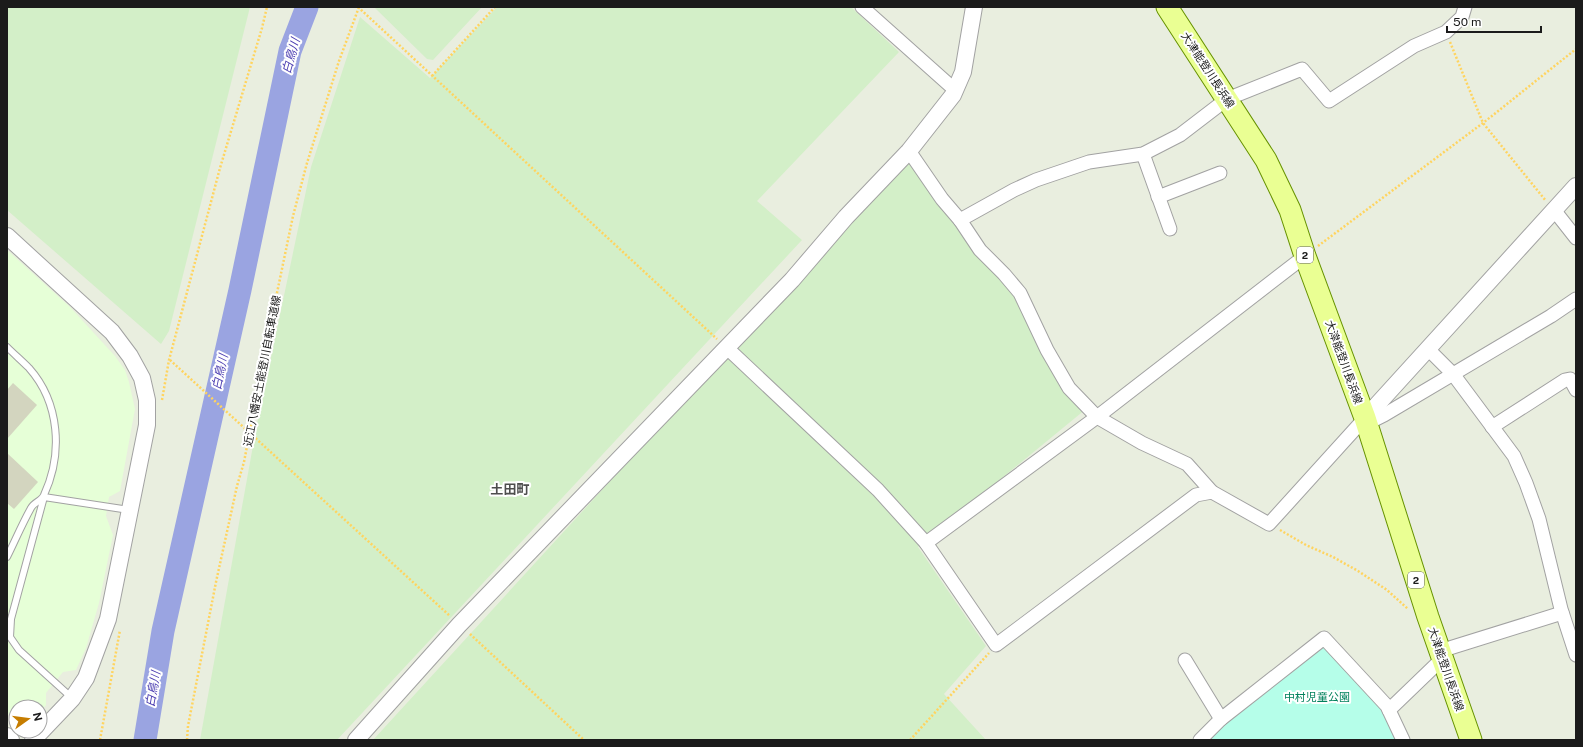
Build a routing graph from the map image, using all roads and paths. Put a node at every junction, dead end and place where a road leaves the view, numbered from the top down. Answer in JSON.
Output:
{"nodes":[{"id":1,"x":267,"y":7,"type":"edge"},
{"id":2,"x":359,"y":7,"type":"edge"},
{"id":3,"x":495,"y":7,"type":"edge"},
{"id":4,"x":862,"y":7,"type":"edge"},
{"id":5,"x":974,"y":7,"type":"edge"},
{"id":6,"x":1167,"y":7,"type":"edge"},
{"id":7,"x":1465,"y":7,"type":"edge"},
{"id":8,"x":1446,"y":32,"type":"junction"},
{"id":9,"x":1576,"y":48,"type":"edge"},
{"id":10,"x":432,"y":76,"type":"junction"},
{"id":11,"x":955,"y":90,"type":"junction"},
{"id":12,"x":1227,"y":99,"type":"junction"},
{"id":13,"x":1483,"y":123,"type":"junction"},
{"id":14,"x":909,"y":151,"type":"junction"},
{"id":15,"x":1142,"y":154,"type":"junction"},
{"id":16,"x":1220,"y":174,"type":"dead end"},
{"id":17,"x":1576,"y":186,"type":"edge"},
{"id":18,"x":1158,"y":197,"type":"junction"},
{"id":19,"x":1554,"y":210,"type":"junction"},
{"id":20,"x":960,"y":220,"type":"junction"},
{"id":21,"x":1170,"y":229,"type":"dead end"},
{"id":22,"x":7,"y":236,"type":"edge"},
{"id":23,"x":1576,"y":238,"type":"edge"},
{"id":24,"x":1305,"y":256,"type":"junction"},
{"id":25,"x":1576,"y":299,"type":"edge"},
{"id":26,"x":7,"y":347,"type":"edge"},
{"id":27,"x":726,"y":347,"type":"junction"},
{"id":28,"x":1428,"y":349,"type":"junction"},
{"id":29,"x":1452,"y":374,"type":"junction"},
{"id":30,"x":1576,"y":390,"type":"edge"},
{"id":31,"x":1097,"y":417,"type":"junction"},
{"id":32,"x":1365,"y":418,"type":"junction"},
{"id":33,"x":1492,"y":427,"type":"junction"},
{"id":34,"x":249,"y":432,"type":"junction"},
{"id":35,"x":1212,"y":492,"type":"junction"},
{"id":36,"x":44,"y":497,"type":"junction"},
{"id":37,"x":130,"y":511,"type":"junction"},
{"id":38,"x":1269,"y":524,"type":"junction"},
{"id":39,"x":926,"y":543,"type":"junction"},
{"id":40,"x":7,"y":557,"type":"edge"},
{"id":41,"x":9,"y":616,"type":"edge"},
{"id":42,"x":1428,"y":617,"type":"junction"},
{"id":43,"x":1568,"y":619,"type":"edge"},
{"id":44,"x":459,"y":625,"type":"junction"},
{"id":45,"x":996,"y":646,"type":"junction"},
{"id":46,"x":1441,"y":654,"type":"junction"},
{"id":47,"x":1576,"y":655,"type":"edge"},
{"id":48,"x":1185,"y":660,"type":"dead end"},
{"id":49,"x":72,"y":698,"type":"junction"},
{"id":50,"x":1389,"y":710,"type":"junction"},
{"id":51,"x":1221,"y":719,"type":"junction"},
{"id":52,"x":7,"y":736,"type":"edge"},
{"id":53,"x":11,"y":740,"type":"edge"},
{"id":54,"x":33,"y":740,"type":"edge"},
{"id":55,"x":187,"y":740,"type":"edge"},
{"id":56,"x":356,"y":740,"type":"edge"},
{"id":57,"x":584,"y":740,"type":"edge"},
{"id":58,"x":910,"y":740,"type":"edge"},
{"id":59,"x":1200,"y":740,"type":"edge"},
{"id":60,"x":1403,"y":740,"type":"edge"},
{"id":61,"x":1471,"y":740,"type":"edge"}],
"edges":[{"from":1,"to":34,"type":"path"},
{"from":2,"to":10,"type":"path"},
{"from":2,"to":34,"type":"path","name":"近江八幡安土能登川自転車道線"},
{"from":3,"to":10,"type":"path"},
{"from":4,"to":11,"type":"street"},
{"from":5,"to":11,"type":"street"},
{"from":6,"to":12,"type":"main road","name":"大津能登川長浜線","number":"2"},
{"from":7,"to":8,"type":"street"},
{"from":8,"to":12,"type":"street"},
{"from":8,"to":13,"type":"path"},
{"from":9,"to":13,"type":"path"},
{"from":10,"to":27,"type":"path"},
{"from":11,"to":14,"type":"street"},
{"from":12,"to":15,"type":"street"},
{"from":12,"to":24,"type":"main road","name":"大津能登川長浜線","number":"2"},
{"from":13,"to":19,"type":"path"},
{"from":13,"to":24,"type":"path"},
{"from":14,"to":20,"type":"street"},
{"from":14,"to":27,"type":"street"},
{"from":15,"to":18,"type":"street"},
{"from":15,"to":20,"type":"street"},
{"from":16,"to":18,"type":"street"},
{"from":17,"to":19,"type":"street"},
{"from":18,"to":21,"type":"street"},
{"from":19,"to":23,"type":"street"},
{"from":19,"to":28,"type":"street"},
{"from":20,"to":31,"type":"street"},
{"from":22,"to":37,"type":"street"},
{"from":24,"to":31,"type":"street"},
{"from":24,"to":32,"type":"main road","name":"大津能登川長浜線","number":"2"},
{"from":25,"to":29,"type":"street"},
{"from":26,"to":36,"type":"lane"},
{"from":27,"to":39,"type":"street"},
{"from":27,"to":44,"type":"street"},
{"from":28,"to":29,"type":"street"},
{"from":28,"to":32,"type":"street"},
{"from":29,"to":32,"type":"street"},
{"from":29,"to":33,"type":"street"},
{"from":30,"to":33,"type":"street"},
{"from":31,"to":35,"type":"street"},
{"from":31,"to":39,"type":"street"},
{"from":32,"to":38,"type":"street"},
{"from":32,"to":42,"type":"main road","name":"大津能登川長浜線","number":"2"},
{"from":33,"to":43,"type":"street"},
{"from":34,"to":44,"type":"path"},
{"from":34,"to":55,"type":"path","name":"近江八幡安土能登川自転車道線"},
{"from":35,"to":38,"type":"street"},
{"from":35,"to":45,"type":"street"},
{"from":36,"to":37,"type":"lane"},
{"from":36,"to":40,"type":"lane"},
{"from":36,"to":41,"type":"lane"},
{"from":37,"to":49,"type":"street"},
{"from":38,"to":42,"type":"path"},
{"from":39,"to":45,"type":"street"},
{"from":41,"to":49,"type":"lane"},
{"from":42,"to":46,"type":"main road","name":"大津能登川長浜線","number":"2"},
{"from":43,"to":46,"type":"street"},
{"from":43,"to":47,"type":"street"},
{"from":44,"to":56,"type":"street"},
{"from":44,"to":57,"type":"path"},
{"from":45,"to":58,"type":"path"},
{"from":46,"to":50,"type":"street"},
{"from":46,"to":61,"type":"main road","name":"大津能登川長浜線","number":"2"},
{"from":48,"to":51,"type":"street"},
{"from":49,"to":54,"type":"street"},
{"from":50,"to":51,"type":"street"},
{"from":50,"to":60,"type":"street"},
{"from":51,"to":59,"type":"street"},
{"from":52,"to":53,"type":"street"}]}
